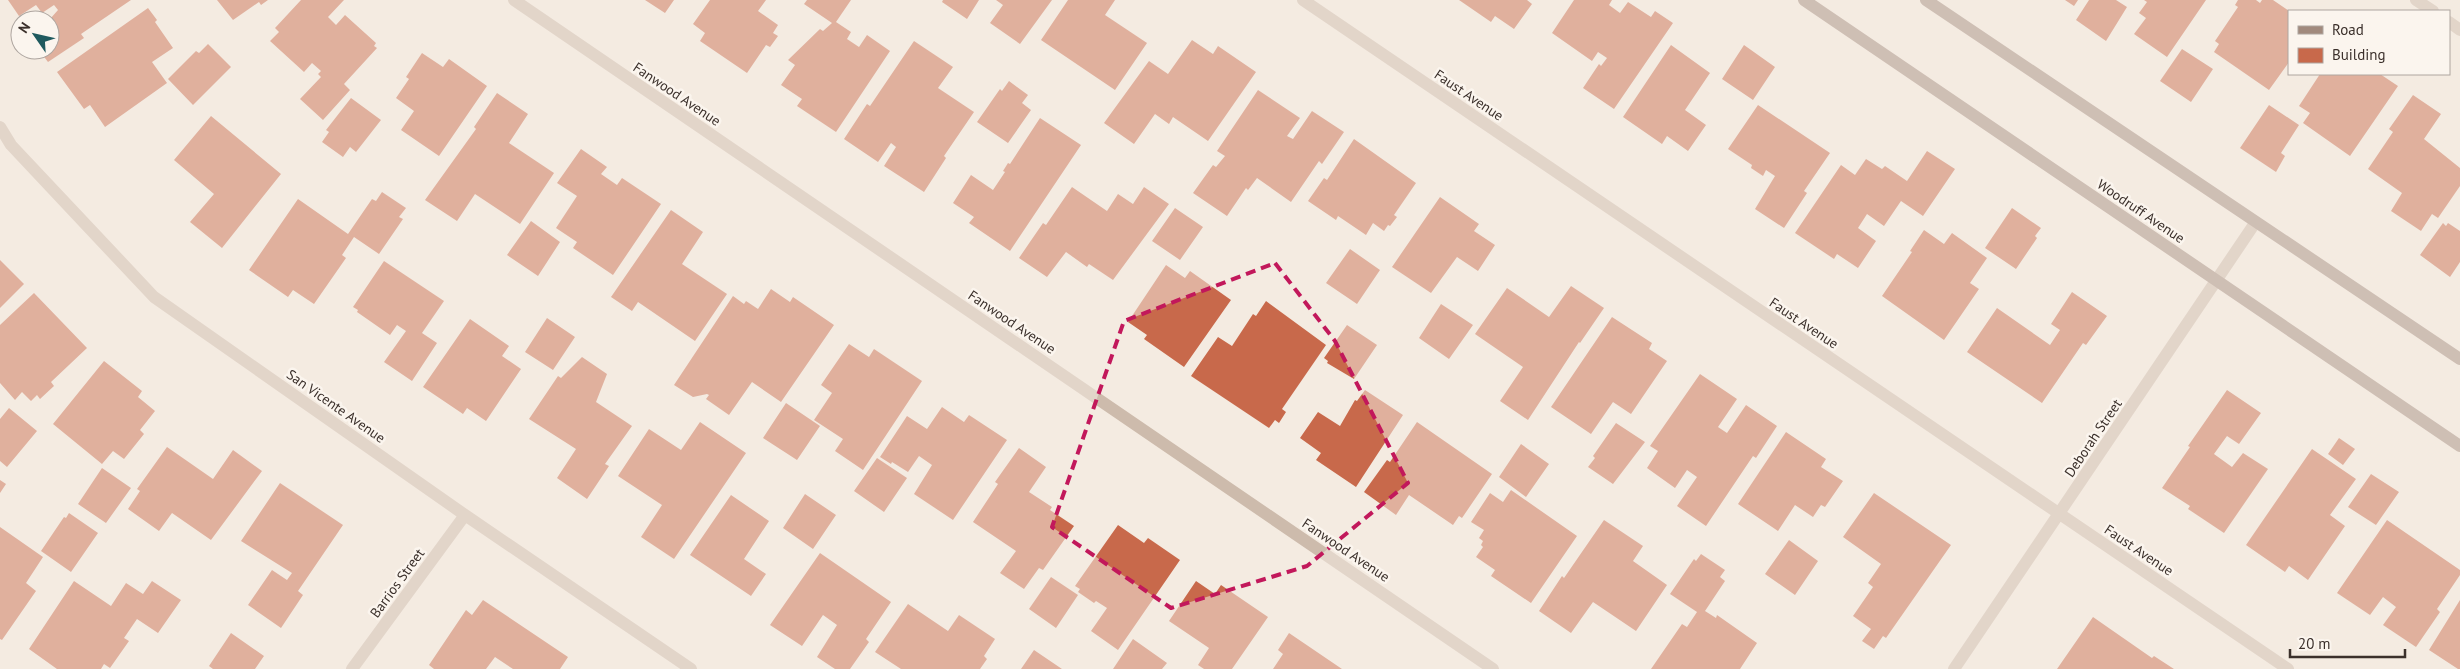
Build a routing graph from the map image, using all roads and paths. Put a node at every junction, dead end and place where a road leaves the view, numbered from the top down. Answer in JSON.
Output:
{"nodes":[{"id":1,"x":514,"y":0,"type":"edge"},
{"id":2,"x":1303,"y":0,"type":"edge"},
{"id":3,"x":1804,"y":0,"type":"edge"},
{"id":4,"x":1926,"y":0,"type":"edge"},
{"id":5,"x":2416,"y":0,"type":"edge"},
{"id":6,"x":2431,"y":10,"type":"edge"},
{"id":7,"x":0,"y":127,"type":"edge"},
{"id":8,"x":2255,"y":223,"type":"junction"},
{"id":9,"x":2217,"y":281,"type":"junction"},
{"id":10,"x":2460,"y":359,"type":"edge"},
{"id":11,"x":2460,"y":446,"type":"edge"},
{"id":12,"x":465,"y":515,"type":"junction"},
{"id":13,"x":2060,"y":515,"type":"junction"},
{"id":14,"x":352,"y":669,"type":"edge"},
{"id":15,"x":691,"y":669,"type":"edge"},
{"id":16,"x":1493,"y":669,"type":"edge"},
{"id":17,"x":1954,"y":669,"type":"edge"},
{"id":18,"x":2288,"y":669,"type":"edge"}],
"edges":[{"from":1,"to":16,"type":"street","name":"Fanwood Avenue"},
{"from":2,"to":13,"type":"street","name":"Faust Avenue"},
{"from":3,"to":9,"type":"main road","name":"Woodruff Avenue"},
{"from":4,"to":8,"type":"main road"},
{"from":5,"to":6,"type":"street"},
{"from":7,"to":12,"type":"street","name":"San Vicente Avenue"},
{"from":8,"to":9,"type":"street","name":"Deborah Street"},
{"from":8,"to":10,"type":"main road"},
{"from":9,"to":11,"type":"main road","name":"Woodruff Avenue"},
{"from":9,"to":13,"type":"street","name":"Deborah Street"},
{"from":12,"to":14,"type":"street","name":"Barrios Street"},
{"from":12,"to":15,"type":"street","name":"San Vicente Avenue"},
{"from":13,"to":17,"type":"street","name":"Deborah Street"},
{"from":13,"to":18,"type":"street","name":"Faust Avenue"}]}
